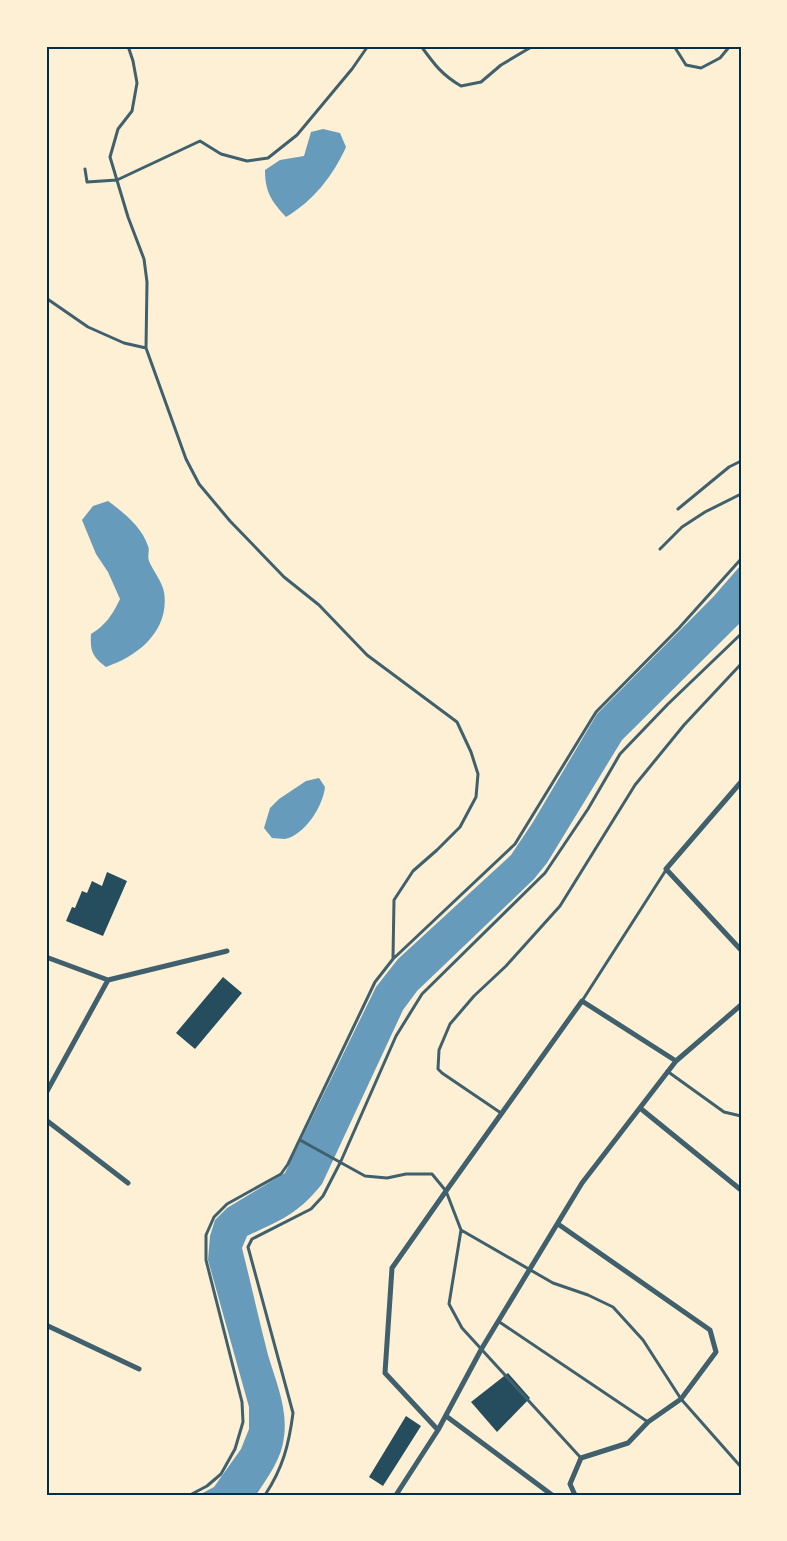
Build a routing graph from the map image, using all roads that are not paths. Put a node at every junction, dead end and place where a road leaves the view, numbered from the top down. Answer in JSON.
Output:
{"nodes":[{"id":1,"x":128,"y":46,"type":"edge"},
{"id":2,"x":368,"y":46,"type":"edge"},
{"id":3,"x":421,"y":46,"type":"edge"},
{"id":4,"x":533,"y":46,"type":"edge"},
{"id":5,"x":674,"y":46,"type":"edge"},
{"id":6,"x":730,"y":46,"type":"edge"},
{"id":7,"x":84,"y":169,"type":"dead end"},
{"id":8,"x":117,"y":180,"type":"junction"},
{"id":9,"x":46,"y":298,"type":"edge"},
{"id":10,"x":146,"y":348,"type":"junction"},
{"id":11,"x":741,"y":461,"type":"edge"},
{"id":12,"x":741,"y":494,"type":"edge"},
{"id":13,"x":678,"y":509,"type":"dead end"},
{"id":14,"x":660,"y":549,"type":"dead end"},
{"id":15,"x":741,"y":559,"type":"edge"},
{"id":16,"x":741,"y":634,"type":"edge"},
{"id":17,"x":741,"y":664,"type":"edge"},
{"id":18,"x":741,"y":782,"type":"edge"},
{"id":19,"x":666,"y":869,"type":"junction"},
{"id":20,"x":741,"y":950,"type":"edge"},
{"id":21,"x":227,"y":951,"type":"dead end"},
{"id":22,"x":46,"y":957,"type":"edge"},
{"id":23,"x":393,"y":958,"type":"junction"},
{"id":24,"x":108,"y":980,"type":"junction"},
{"id":25,"x":582,"y":1001,"type":"junction"},
{"id":26,"x":741,"y":1005,"type":"edge"},
{"id":27,"x":676,"y":1061,"type":"junction"},
{"id":28,"x":668,"y":1071,"type":"junction"},
{"id":29,"x":46,"y":1093,"type":"edge"},
{"id":30,"x":640,"y":1108,"type":"junction"},
{"id":31,"x":501,"y":1113,"type":"junction"},
{"id":32,"x":741,"y":1116,"type":"edge"},
{"id":33,"x":46,"y":1120,"type":"edge"},
{"id":34,"x":300,"y":1140,"type":"junction"},
{"id":35,"x":341,"y":1161,"type":"junction"},
{"id":36,"x":128,"y":1183,"type":"dead end"},
{"id":37,"x":446,"y":1190,"type":"junction"},
{"id":38,"x":741,"y":1190,"type":"edge"},
{"id":39,"x":558,"y":1224,"type":"junction"},
{"id":40,"x":461,"y":1230,"type":"junction"},
{"id":41,"x":530,"y":1269,"type":"junction"},
{"id":42,"x":498,"y":1321,"type":"junction"},
{"id":43,"x":46,"y":1325,"type":"edge"},
{"id":44,"x":482,"y":1348,"type":"junction"},
{"id":45,"x":139,"y":1369,"type":"dead end"},
{"id":46,"x":681,"y":1399,"type":"junction"},
{"id":47,"x":446,"y":1416,"type":"junction"},
{"id":48,"x":648,"y":1422,"type":"junction"},
{"id":49,"x":438,"y":1430,"type":"junction"},
{"id":50,"x":580,"y":1458,"type":"junction"},
{"id":51,"x":741,"y":1467,"type":"edge"},
{"id":52,"x":190,"y":1495,"type":"edge"},
{"id":53,"x":265,"y":1495,"type":"edge"},
{"id":54,"x":396,"y":1495,"type":"edge"},
{"id":55,"x":552,"y":1495,"type":"edge"},
{"id":56,"x":575,"y":1495,"type":"edge"}],
"edges":[{"from":1,"to":8,"type":"lane"},
{"from":2,"to":8,"type":"lane"},
{"from":3,"to":4,"type":"lane"},
{"from":5,"to":6,"type":"lane"},
{"from":7,"to":8,"type":"lane"},
{"from":8,"to":10,"type":"lane"},
{"from":9,"to":10,"type":"lane"},
{"from":10,"to":23,"type":"lane"},
{"from":11,"to":13,"type":"lane"},
{"from":12,"to":14,"type":"lane"},
{"from":15,"to":23,"type":"lane"},
{"from":16,"to":35,"type":"lane"},
{"from":17,"to":31,"type":"lane"},
{"from":18,"to":19,"type":"street"},
{"from":19,"to":20,"type":"street"},
{"from":19,"to":25,"type":"lane"},
{"from":21,"to":24,"type":"street"},
{"from":22,"to":24,"type":"street"},
{"from":23,"to":34,"type":"lane"},
{"from":24,"to":29,"type":"street"},
{"from":25,"to":27,"type":"street"},
{"from":25,"to":31,"type":"street"},
{"from":26,"to":27,"type":"street"},
{"from":27,"to":28,"type":"street"},
{"from":28,"to":30,"type":"street"},
{"from":28,"to":32,"type":"lane"},
{"from":30,"to":38,"type":"street"},
{"from":30,"to":39,"type":"street"},
{"from":31,"to":37,"type":"street"},
{"from":33,"to":36,"type":"street"},
{"from":34,"to":35,"type":"lane"},
{"from":34,"to":52,"type":"lane"},
{"from":35,"to":37,"type":"lane"},
{"from":35,"to":53,"type":"lane"},
{"from":37,"to":40,"type":"lane"},
{"from":37,"to":49,"type":"street"},
{"from":39,"to":41,"type":"street"},
{"from":39,"to":46,"type":"street"},
{"from":40,"to":41,"type":"lane"},
{"from":40,"to":44,"type":"lane"},
{"from":41,"to":42,"type":"street"},
{"from":41,"to":46,"type":"lane"},
{"from":42,"to":44,"type":"street"},
{"from":42,"to":48,"type":"lane"},
{"from":43,"to":45,"type":"street"},
{"from":44,"to":47,"type":"street"},
{"from":44,"to":50,"type":"lane"},
{"from":46,"to":48,"type":"street"},
{"from":46,"to":51,"type":"lane"},
{"from":47,"to":49,"type":"street"},
{"from":47,"to":55,"type":"street"},
{"from":48,"to":50,"type":"street"},
{"from":49,"to":54,"type":"street"},
{"from":50,"to":56,"type":"street"}]}
